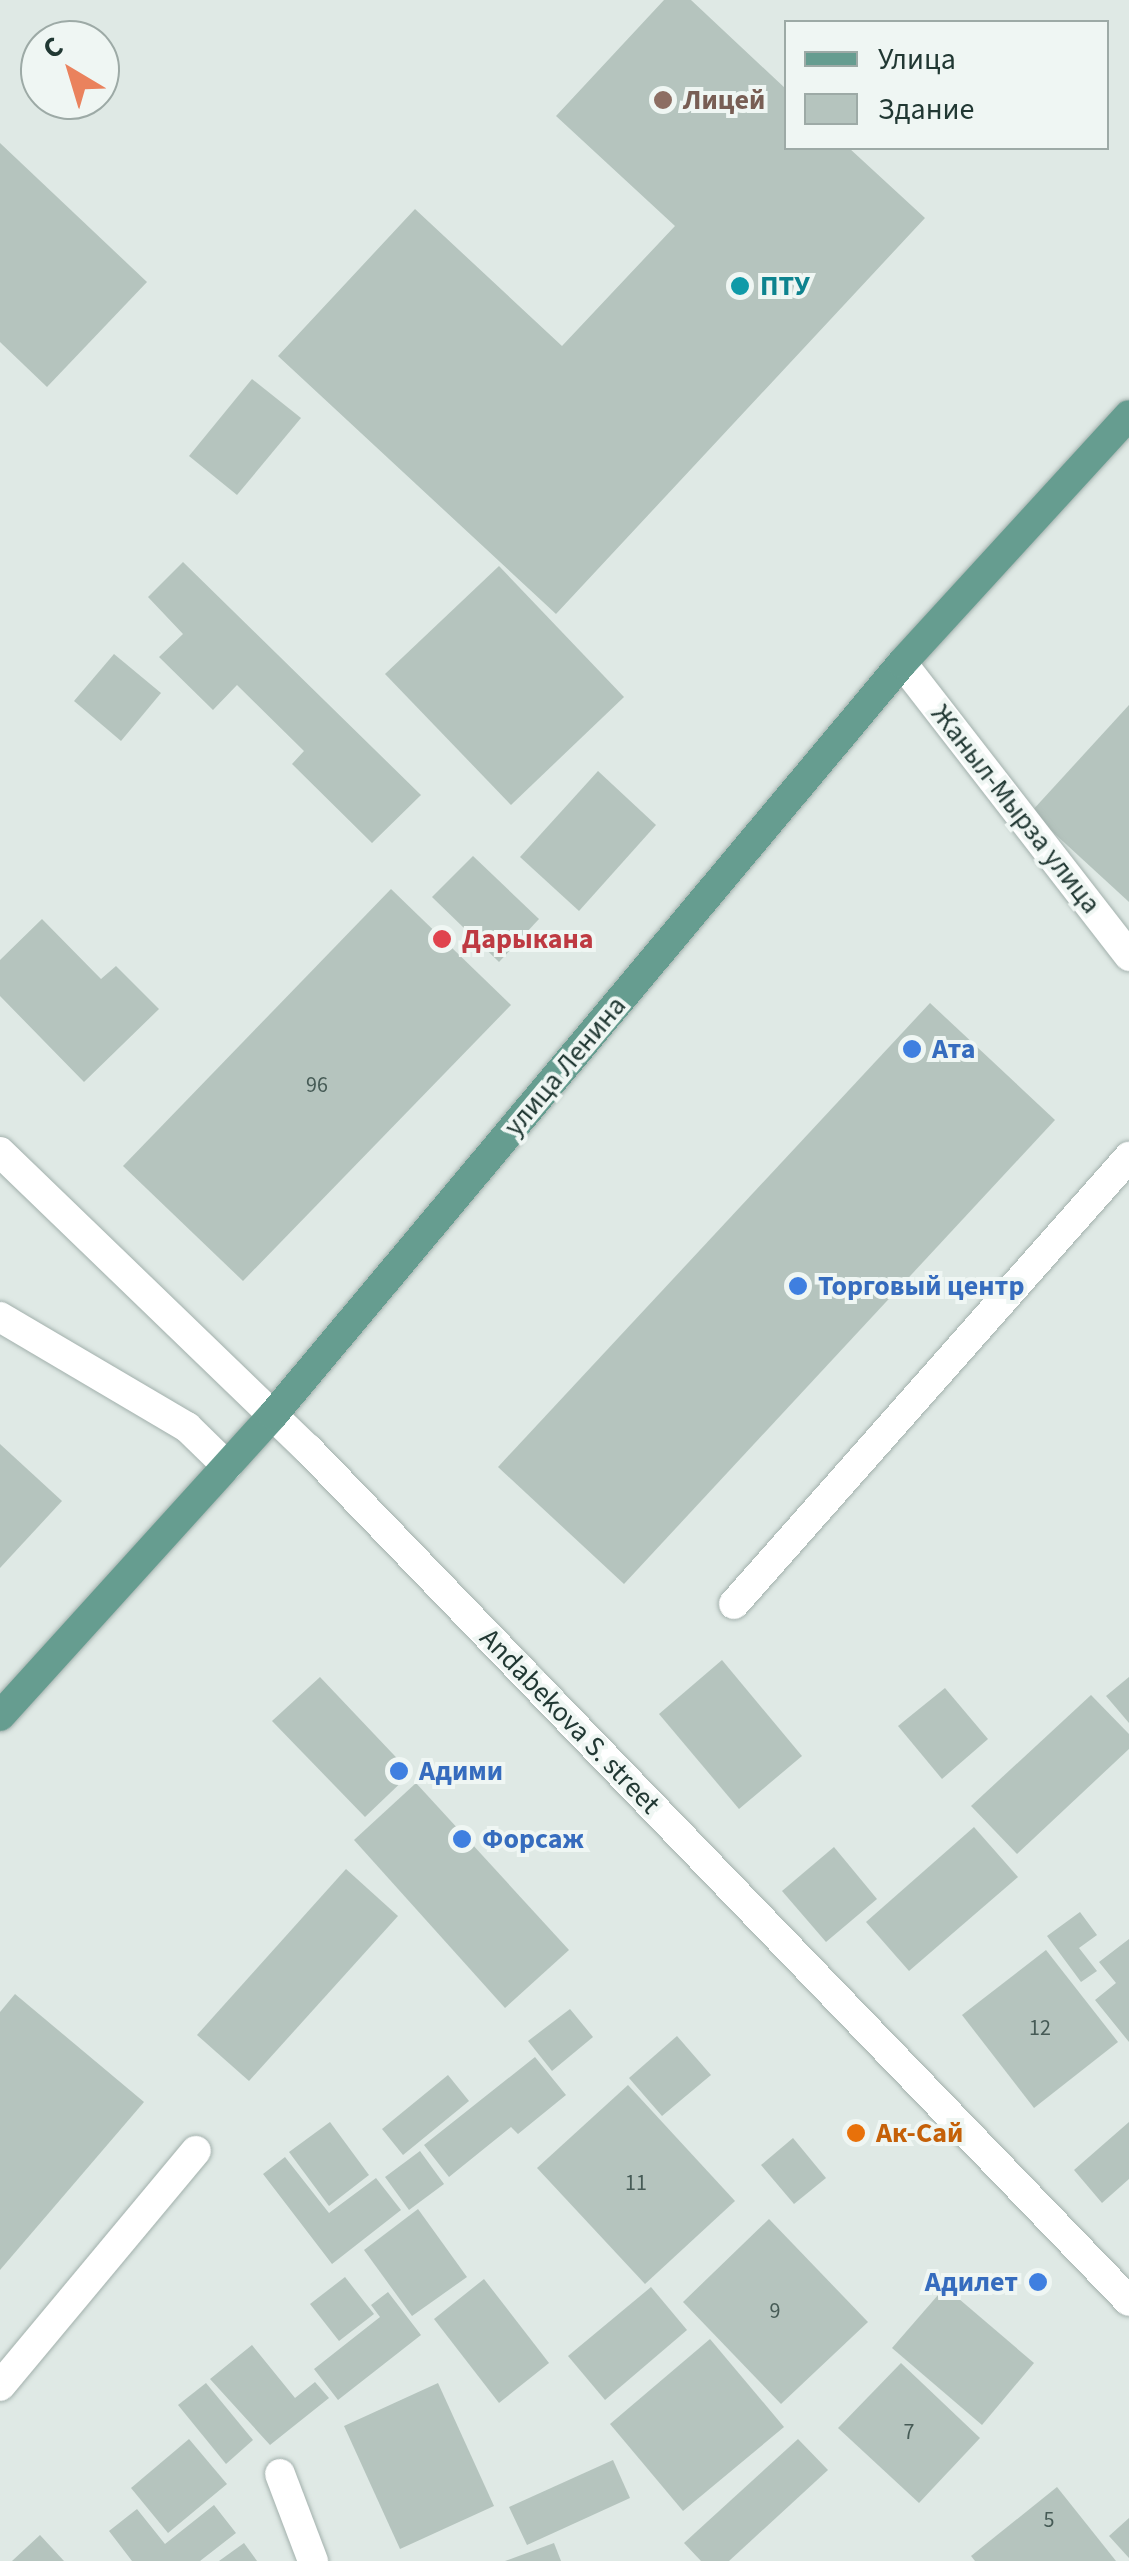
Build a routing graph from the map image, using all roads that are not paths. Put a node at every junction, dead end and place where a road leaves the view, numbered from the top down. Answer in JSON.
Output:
{"nodes":[{"id":1,"x":1129,"y":416,"type":"edge"},
{"id":2,"x":902,"y":663,"type":"junction"},
{"id":3,"x":1129,"y":956,"type":"edge"},
{"id":4,"x":0,"y":1152,"type":"edge"},
{"id":5,"x":1129,"y":1157,"type":"edge"},
{"id":6,"x":0,"y":1317,"type":"edge"},
{"id":7,"x":273,"y":1415,"type":"junction"},
{"id":8,"x":226,"y":1466,"type":"junction"},
{"id":9,"x":734,"y":1604,"type":"dead end"},
{"id":10,"x":0,"y":1716,"type":"edge"},
{"id":11,"x":196,"y":2151,"type":"dead end"},
{"id":12,"x":1129,"y":2301,"type":"edge"},
{"id":13,"x":0,"y":2386,"type":"edge"},
{"id":14,"x":280,"y":2474,"type":"dead end"},
{"id":15,"x":313,"y":2561,"type":"edge"}],
"edges":[{"from":1,"to":2,"type":"main road","name":"улица Ленина"},
{"from":2,"to":3,"type":"street","name":"Жаныл-Мырза улица"},
{"from":2,"to":7,"type":"main road","name":"улица Ленина"},
{"from":4,"to":7,"type":"street","name":"Andabekova S. street"},
{"from":5,"to":9,"type":"street"},
{"from":6,"to":8,"type":"street"},
{"from":7,"to":8,"type":"main road","name":"улица Ленина"},
{"from":7,"to":12,"type":"street","name":"Andabekova S. street"},
{"from":8,"to":10,"type":"main road","name":"улица Ленина"},
{"from":11,"to":13,"type":"street"},
{"from":14,"to":15,"type":"street"}]}
